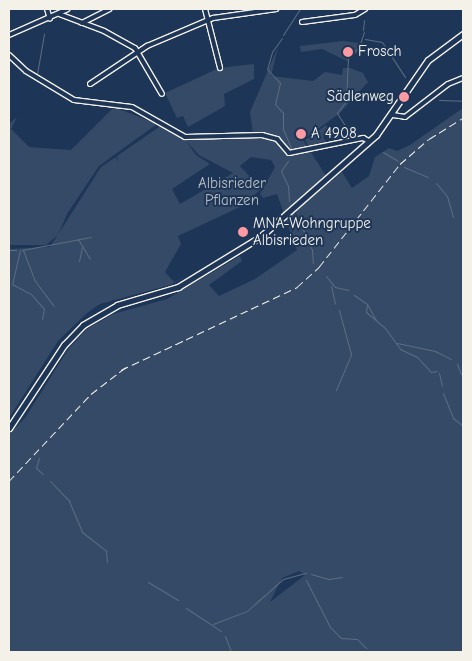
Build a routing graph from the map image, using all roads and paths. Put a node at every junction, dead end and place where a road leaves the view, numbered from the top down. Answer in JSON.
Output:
{"nodes":[{"id":1,"x":47,"y":9,"type":"edge"},
{"id":2,"x":68,"y":9,"type":"edge"},
{"id":3,"x":110,"y":9,"type":"edge"},
{"id":4,"x":206,"y":9,"type":"edge"},
{"id":5,"x":276,"y":9,"type":"edge"},
{"id":6,"x":365,"y":9,"type":"edge"},
{"id":7,"x":59,"y":14,"type":"junction"},
{"id":8,"x":50,"y":19,"type":"junction"},
{"id":9,"x":209,"y":20,"type":"junction"},
{"id":10,"x":302,"y":22,"type":"dead end"},
{"id":11,"x":82,"y":23,"type":"junction"},
{"id":12,"x":463,"y":34,"type":"edge"},
{"id":13,"x":9,"y":35,"type":"edge"},
{"id":14,"x":139,"y":51,"type":"junction"},
{"id":15,"x":9,"y":55,"type":"edge"},
{"id":16,"x":220,"y":68,"type":"dead end"},
{"id":17,"x":463,"y":78,"type":"edge"},
{"id":18,"x":90,"y":84,"type":"dead end"},
{"id":19,"x":162,"y":94,"type":"dead end"},
{"id":20,"x":393,"y":115,"type":"junction"},
{"id":21,"x":369,"y":141,"type":"junction"},
{"id":22,"x":9,"y":428,"type":"edge"}],
"edges":[{"from":1,"to":8,"type":"street"},
{"from":2,"to":7,"type":"street"},
{"from":3,"to":11,"type":"street"},
{"from":4,"to":9,"type":"street"},
{"from":5,"to":9,"type":"street"},
{"from":6,"to":10,"type":"street"},
{"from":7,"to":8,"type":"street"},
{"from":7,"to":11,"type":"street"},
{"from":8,"to":13,"type":"street"},
{"from":9,"to":14,"type":"street"},
{"from":9,"to":16,"type":"street"},
{"from":11,"to":14,"type":"street"},
{"from":12,"to":20,"type":"main road"},
{"from":14,"to":18,"type":"street"},
{"from":14,"to":19,"type":"street"},
{"from":15,"to":21,"type":"street"},
{"from":17,"to":20,"type":"street"},
{"from":20,"to":21,"type":"main road"},
{"from":21,"to":22,"type":"main road"}]}
